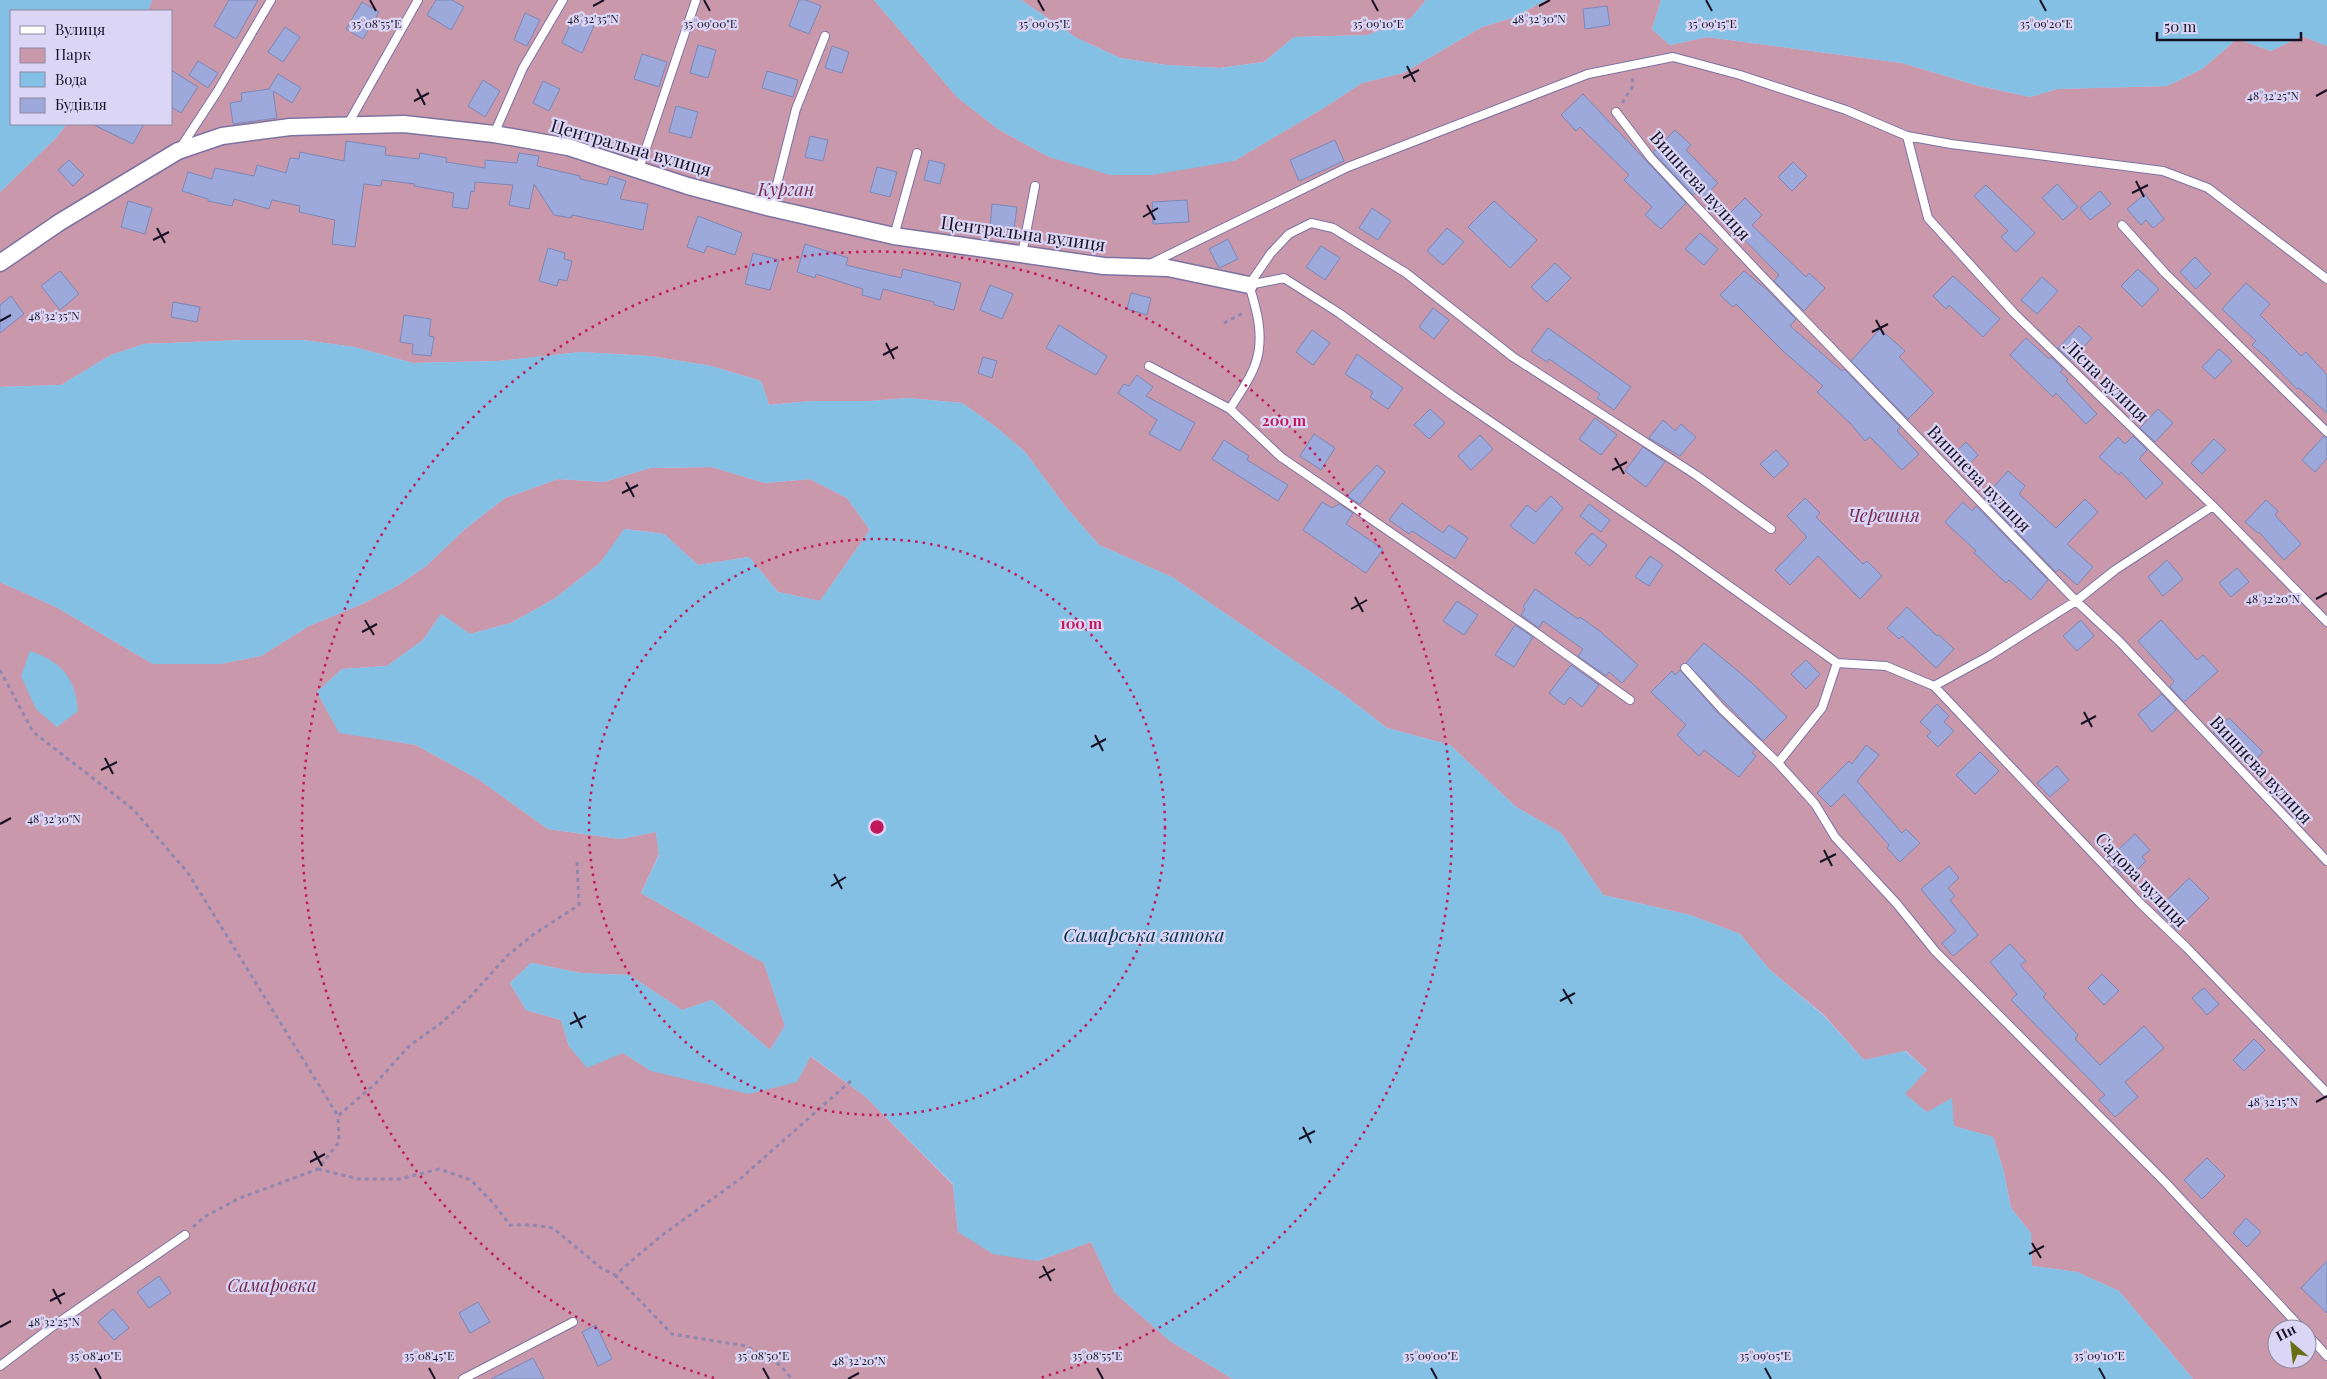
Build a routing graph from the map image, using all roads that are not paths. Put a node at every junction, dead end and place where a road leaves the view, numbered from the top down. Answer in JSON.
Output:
{"nodes":[{"id":1,"x":271,"y":0,"type":"edge"},
{"id":2,"x":418,"y":0,"type":"edge"},
{"id":3,"x":563,"y":0,"type":"edge"},
{"id":4,"x":696,"y":0,"type":"edge"},
{"id":5,"x":825,"y":36,"type":"dead end"},
{"id":6,"x":1616,"y":112,"type":"road end"},
{"id":7,"x":348,"y":124,"type":"junction"},
{"id":8,"x":494,"y":134,"type":"junction"},
{"id":9,"x":1907,"y":136,"type":"junction"},
{"id":10,"x":178,"y":150,"type":"junction"},
{"id":11,"x":917,"y":154,"type":"dead end"},
{"id":12,"x":639,"y":169,"type":"junction"},
{"id":13,"x":1035,"y":186,"type":"dead end"},
{"id":14,"x":771,"y":208,"type":"junction"},
{"id":15,"x":2122,"y":225,"type":"dead end"},
{"id":16,"x":894,"y":236,"type":"junction"},
{"id":17,"x":1022,"y":254,"type":"junction"},
{"id":18,"x":0,"y":263,"type":"edge"},
{"id":19,"x":1143,"y":268,"type":"junction"},
{"id":20,"x":2327,"y":279,"type":"edge"},
{"id":21,"x":1249,"y":285,"type":"junction"},
{"id":22,"x":1149,"y":366,"type":"dead end"},
{"id":23,"x":1230,"y":408,"type":"junction"},
{"id":24,"x":2327,"y":432,"type":"edge"},
{"id":25,"x":2213,"y":506,"type":"junction"},
{"id":26,"x":1771,"y":529,"type":"dead end"},
{"id":27,"x":2076,"y":601,"type":"junction"},
{"id":28,"x":2327,"y":622,"type":"edge"},
{"id":29,"x":1838,"y":663,"type":"junction"},
{"id":30,"x":1685,"y":668,"type":"dead end"},
{"id":31,"x":1934,"y":686,"type":"junction"},
{"id":32,"x":1630,"y":700,"type":"dead end"},
{"id":33,"x":1778,"y":763,"type":"junction"},
{"id":34,"x":2327,"y":861,"type":"edge"},
{"id":35,"x":2327,"y":1093,"type":"edge"},
{"id":36,"x":185,"y":1235,"type":"road end"},
{"id":37,"x":2293,"y":1319,"type":"edge"},
{"id":38,"x":573,"y":1322,"type":"dead end"},
{"id":39,"x":2317,"y":1345,"type":"edge"},
{"id":40,"x":2327,"y":1356,"type":"edge"},
{"id":41,"x":0,"y":1366,"type":"edge"},
{"id":42,"x":463,"y":1379,"type":"edge"}],
"edges":[{"from":1,"to":10,"type":"lane"},
{"from":2,"to":7,"type":"lane"},
{"from":3,"to":8,"type":"lane"},
{"from":4,"to":12,"type":"lane"},
{"from":5,"to":14,"type":"lane"},
{"from":6,"to":27,"type":"lane","name":"Вишнева вулиця"},
{"from":7,"to":8,"type":"street","name":"Центральна вулиця"},
{"from":7,"to":10,"type":"street","name":"Центральна вулиця"},
{"from":8,"to":12,"type":"street","name":"Центральна вулиця"},
{"from":9,"to":19,"type":"lane"},
{"from":9,"to":20,"type":"lane"},
{"from":9,"to":25,"type":"lane","name":"Лісна вулиця"},
{"from":10,"to":18,"type":"street","name":"Центральна вулиця"},
{"from":11,"to":16,"type":"lane"},
{"from":12,"to":14,"type":"street","name":"Центральна вулиця"},
{"from":13,"to":17,"type":"lane"},
{"from":14,"to":16,"type":"street","name":"Центральна вулиця"},
{"from":15,"to":24,"type":"lane"},
{"from":16,"to":17,"type":"street","name":"Центральна вулиця"},
{"from":17,"to":19,"type":"street","name":"Центральна вулиця"},
{"from":19,"to":21,"type":"street","name":"Центральна вулиця"},
{"from":21,"to":23,"type":"lane"},
{"from":21,"to":26,"type":"lane"},
{"from":21,"to":29,"type":"lane"},
{"from":22,"to":23,"type":"lane"},
{"from":23,"to":32,"type":"lane"},
{"from":25,"to":27,"type":"lane"},
{"from":25,"to":28,"type":"lane","name":"Лісна вулиця"},
{"from":27,"to":31,"type":"lane"},
{"from":27,"to":34,"type":"lane","name":"Вишнева вулиця"},
{"from":29,"to":31,"type":"lane"},
{"from":29,"to":33,"type":"lane"},
{"from":30,"to":33,"type":"lane"},
{"from":31,"to":35,"type":"lane","name":"Садова вулиця"},
{"from":33,"to":37,"type":"lane"},
{"from":36,"to":41,"type":"lane"},
{"from":38,"to":42,"type":"lane"},
{"from":39,"to":40,"type":"lane"}]}
